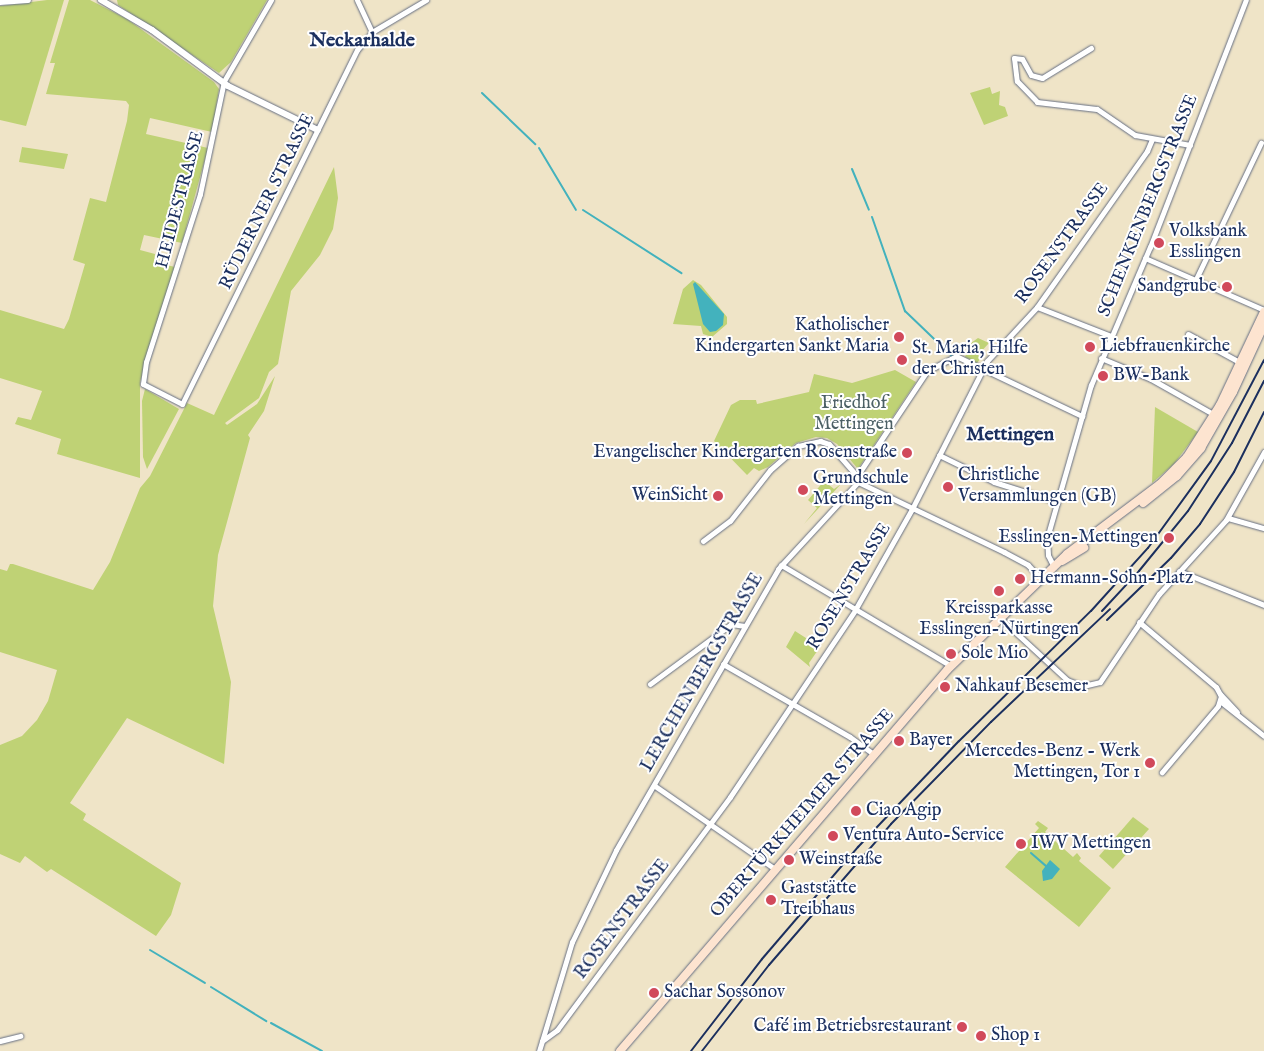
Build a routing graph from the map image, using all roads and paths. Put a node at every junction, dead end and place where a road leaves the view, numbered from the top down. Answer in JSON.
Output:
{"nodes":[{"id":1,"x":28,"y":0,"type":"edge"},
{"id":2,"x":101,"y":0,"type":"edge"},
{"id":3,"x":271,"y":0,"type":"edge"},
{"id":4,"x":357,"y":0,"type":"edge"},
{"id":5,"x":426,"y":0,"type":"edge"},
{"id":6,"x":1246,"y":0,"type":"edge"},
{"id":7,"x":0,"y":2,"type":"edge"},
{"id":8,"x":372,"y":32,"type":"junction"},
{"id":9,"x":1091,"y":48,"type":"dead end"},
{"id":10,"x":224,"y":83,"type":"junction"},
{"id":11,"x":318,"y":130,"type":"junction"},
{"id":12,"x":1152,"y":139,"type":"junction"},
{"id":13,"x":1262,"y":143,"type":"dead end"},
{"id":14,"x":1190,"y":145,"type":"junction"},
{"id":15,"x":1145,"y":258,"type":"junction"},
{"id":16,"x":1196,"y":279,"type":"junction"},
{"id":17,"x":1037,"y":307,"type":"junction"},
{"id":18,"x":1264,"y":311,"type":"edge"},
{"id":19,"x":1264,"y":325,"type":"edge"},
{"id":20,"x":1188,"y":334,"type":"dead end"},
{"id":21,"x":1110,"y":336,"type":"junction"},
{"id":22,"x":1101,"y":358,"type":"junction"},
{"id":23,"x":1244,"y":364,"type":"junction"},
{"id":24,"x":984,"y":368,"type":"junction"},
{"id":25,"x":144,"y":385,"type":"joint"},
{"id":26,"x":1082,"y":416,"type":"junction"},
{"id":27,"x":1217,"y":416,"type":"junction"},
{"id":28,"x":1264,"y":452,"type":"edge"},
{"id":29,"x":940,"y":455,"type":"junction"},
{"id":30,"x":856,"y":476,"type":"junction"},
{"id":31,"x":858,"y":482,"type":"junction"},
{"id":32,"x":1057,"y":502,"type":"junction"},
{"id":33,"x":912,"y":509,"type":"junction"},
{"id":34,"x":1228,"y":518,"type":"junction"},
{"id":35,"x":1264,"y":528,"type":"edge"},
{"id":36,"x":703,"y":541,"type":"dead end"},
{"id":37,"x":781,"y":565,"type":"junction"},
{"id":38,"x":1054,"y":567,"type":"junction"},
{"id":39,"x":1180,"y":571,"type":"junction"},
{"id":40,"x":1041,"y":579,"type":"junction"},
{"id":41,"x":1264,"y":605,"type":"edge"},
{"id":42,"x":856,"y":610,"type":"junction"},
{"id":43,"x":1001,"y":619,"type":"junction"},
{"id":44,"x":1139,"y":622,"type":"junction"},
{"id":45,"x":745,"y":626,"type":"junction"},
{"id":46,"x":723,"y":664,"type":"junction"},
{"id":47,"x":951,"y":666,"type":"junction"},
{"id":48,"x":650,"y":684,"type":"dead end"},
{"id":49,"x":1220,"y":698,"type":"junction"},
{"id":50,"x":793,"y":704,"type":"junction"},
{"id":51,"x":1264,"y":736,"type":"edge"},
{"id":52,"x":873,"y":754,"type":"junction"},
{"id":53,"x":1162,"y":772,"type":"dead end"},
{"id":54,"x":655,"y":786,"type":"junction"},
{"id":55,"x":711,"y":825,"type":"junction"},
{"id":56,"x":774,"y":869,"type":"junction"},
{"id":57,"x":20,"y":1036,"type":"dead end"},
{"id":58,"x":0,"y":1041,"type":"edge"},
{"id":59,"x":542,"y":1041,"type":"junction"},
{"id":60,"x":539,"y":1051,"type":"edge"},
{"id":61,"x":620,"y":1051,"type":"edge"}],
"edges":[{"from":1,"to":7,"type":"street"},
{"from":2,"to":10,"type":"street"},
{"from":3,"to":10,"type":"street","name":"HEIDESTRASSE"},
{"from":4,"to":8,"type":"street"},
{"from":5,"to":8,"type":"street","name":"RÜDERNER STRASSE"},
{"from":6,"to":14,"type":"street","name":"SCHENKENBERGSTRASSE"},
{"from":8,"to":11,"type":"street","name":"RÜDERNER STRASSE"},
{"from":9,"to":12,"type":"street"},
{"from":10,"to":11,"type":"street"},
{"from":10,"to":25,"type":"street","name":"HEIDESTRASSE"},
{"from":11,"to":25,"type":"street","name":"RÜDERNER STRASSE"},
{"from":12,"to":14,"type":"street"},
{"from":12,"to":17,"type":"street","name":"ROSENSTRASSE"},
{"from":13,"to":16,"type":"street"},
{"from":14,"to":15,"type":"street","name":"SCHENKENBERGSTRASSE"},
{"from":15,"to":16,"type":"street"},
{"from":15,"to":21,"type":"street","name":"SCHENKENBERGSTRASSE"},
{"from":16,"to":18,"type":"street"},
{"from":17,"to":21,"type":"street"},
{"from":17,"to":24,"type":"street","name":"ROSENSTRASSE"},
{"from":18,"to":23,"type":"main road"},
{"from":19,"to":23,"type":"main road"},
{"from":20,"to":23,"type":"street"},
{"from":21,"to":22,"type":"street","name":"SCHENKENBERGSTRASSE"},
{"from":22,"to":26,"type":"street","name":"SCHENKENBERGSTRASSE"},
{"from":22,"to":27,"type":"street"},
{"from":23,"to":27,"type":"main road","name":"OBERTÜRKHEIMER STRASSE"},
{"from":24,"to":26,"type":"street"},
{"from":24,"to":29,"type":"street","name":"ROSENSTRASSE"},
{"from":24,"to":30,"type":"street"},
{"from":26,"to":32,"type":"street","name":"SCHENKENBERGSTRASSE"},
{"from":27,"to":38,"type":"main road","name":"OBERTÜRKHEIMER STRASSE"},
{"from":28,"to":34,"type":"street"},
{"from":29,"to":32,"type":"street"},
{"from":29,"to":33,"type":"street","name":"ROSENSTRASSE"},
{"from":30,"to":31,"type":"street"},
{"from":30,"to":36,"type":"street"},
{"from":31,"to":33,"type":"street"},
{"from":31,"to":37,"type":"street","name":"LERCHENBERGSTRASSE"},
{"from":32,"to":38,"type":"street","name":"SCHENKENBERGSTRASSE"},
{"from":33,"to":40,"type":"street"},
{"from":33,"to":42,"type":"street","name":"ROSENSTRASSE"},
{"from":34,"to":35,"type":"street"},
{"from":34,"to":39,"type":"street"},
{"from":37,"to":42,"type":"street"},
{"from":37,"to":45,"type":"street","name":"LERCHENBERGSTRASSE"},
{"from":38,"to":40,"type":"main road","name":"OBERTÜRKHEIMER STRASSE"},
{"from":39,"to":41,"type":"street"},
{"from":39,"to":44,"type":"street"},
{"from":40,"to":43,"type":"main road","name":"OBERTÜRKHEIMER STRASSE"},
{"from":42,"to":47,"type":"street"},
{"from":42,"to":50,"type":"street","name":"ROSENSTRASSE"},
{"from":43,"to":44,"type":"street"},
{"from":43,"to":47,"type":"main road","name":"OBERTÜRKHEIMER STRASSE"},
{"from":44,"to":49,"type":"street"},
{"from":45,"to":46,"type":"street","name":"LERCHENBERGSTRASSE"},
{"from":45,"to":48,"type":"street"},
{"from":46,"to":50,"type":"street"},
{"from":46,"to":54,"type":"street","name":"LERCHENBERGSTRASSE"},
{"from":47,"to":52,"type":"main road","name":"OBERTÜRKHEIMER STRASSE"},
{"from":49,"to":51,"type":"street"},
{"from":49,"to":53,"type":"street"},
{"from":50,"to":52,"type":"street"},
{"from":50,"to":55,"type":"street","name":"ROSENSTRASSE"},
{"from":52,"to":56,"type":"main road","name":"OBERTÜRKHEIMER STRASSE"},
{"from":54,"to":55,"type":"street"},
{"from":54,"to":59,"type":"street","name":"LERCHENBERGSTRASSE"},
{"from":55,"to":56,"type":"street"},
{"from":55,"to":59,"type":"street","name":"ROSENSTRASSE"},
{"from":56,"to":61,"type":"main road","name":"OBERTÜRKHEIMER STRASSE"},
{"from":57,"to":58,"type":"street"},
{"from":59,"to":60,"type":"street","name":"LERCHENBERGSTRASSE"}]}
